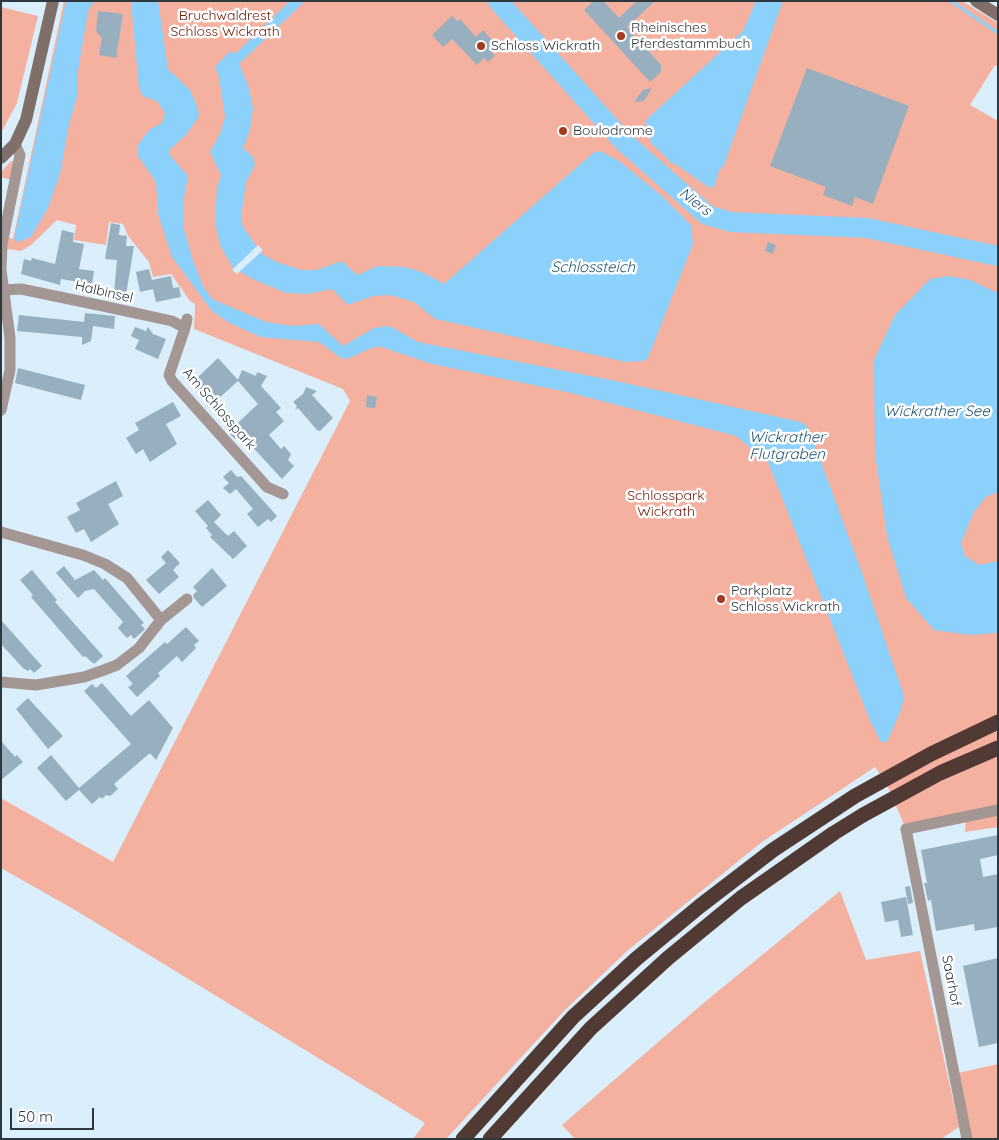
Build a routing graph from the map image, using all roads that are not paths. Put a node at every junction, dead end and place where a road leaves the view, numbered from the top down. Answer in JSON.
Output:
{"nodes":[{"id":1,"x":53,"y":1,"type":"edge"},
{"id":2,"x":976,"y":1,"type":"edge"},
{"id":3,"x":998,"y":15,"type":"edge"},
{"id":4,"x":15,"y":144,"type":"junction"},
{"id":5,"x":1,"y":158,"type":"edge"},
{"id":6,"x":2,"y":244,"type":"edge"},
{"id":7,"x":1,"y":269,"type":"edge"},
{"id":8,"x":5,"y":290,"type":"junction"},
{"id":9,"x":186,"y":324,"type":"joint"},
{"id":10,"x":1,"y":410,"type":"edge"},
{"id":11,"x":283,"y":494,"type":"dead end"},
{"id":12,"x":1,"y":532,"type":"edge"},
{"id":13,"x":187,"y":599,"type":"dead end"},
{"id":14,"x":161,"y":620,"type":"junction"},
{"id":15,"x":1,"y":682,"type":"edge"},
{"id":16,"x":998,"y":722,"type":"edge"},
{"id":17,"x":998,"y":748,"type":"edge"},
{"id":18,"x":998,"y":810,"type":"edge"},
{"id":19,"x":463,"y":1139,"type":"edge"},
{"id":20,"x":490,"y":1139,"type":"edge"},
{"id":21,"x":967,"y":1139,"type":"edge"}],
"edges":[{"from":1,"to":4,"type":"main road"},
{"from":2,"to":3,"type":"main road"},
{"from":4,"to":5,"type":"main road"},
{"from":4,"to":6,"type":"street"},
{"from":6,"to":7,"type":"street"},
{"from":7,"to":8,"type":"street"},
{"from":8,"to":9,"type":"street","name":"Halbinsel"},
{"from":8,"to":10,"type":"street"},
{"from":9,"to":11,"type":"street","name":"Am Schlosspark"},
{"from":12,"to":14,"type":"street"},
{"from":13,"to":14,"type":"street"},
{"from":14,"to":15,"type":"street"},
{"from":16,"to":19,"type":"highway"},
{"from":17,"to":20,"type":"highway"},
{"from":18,"to":21,"type":"street","name":"Saarhof"}]}
